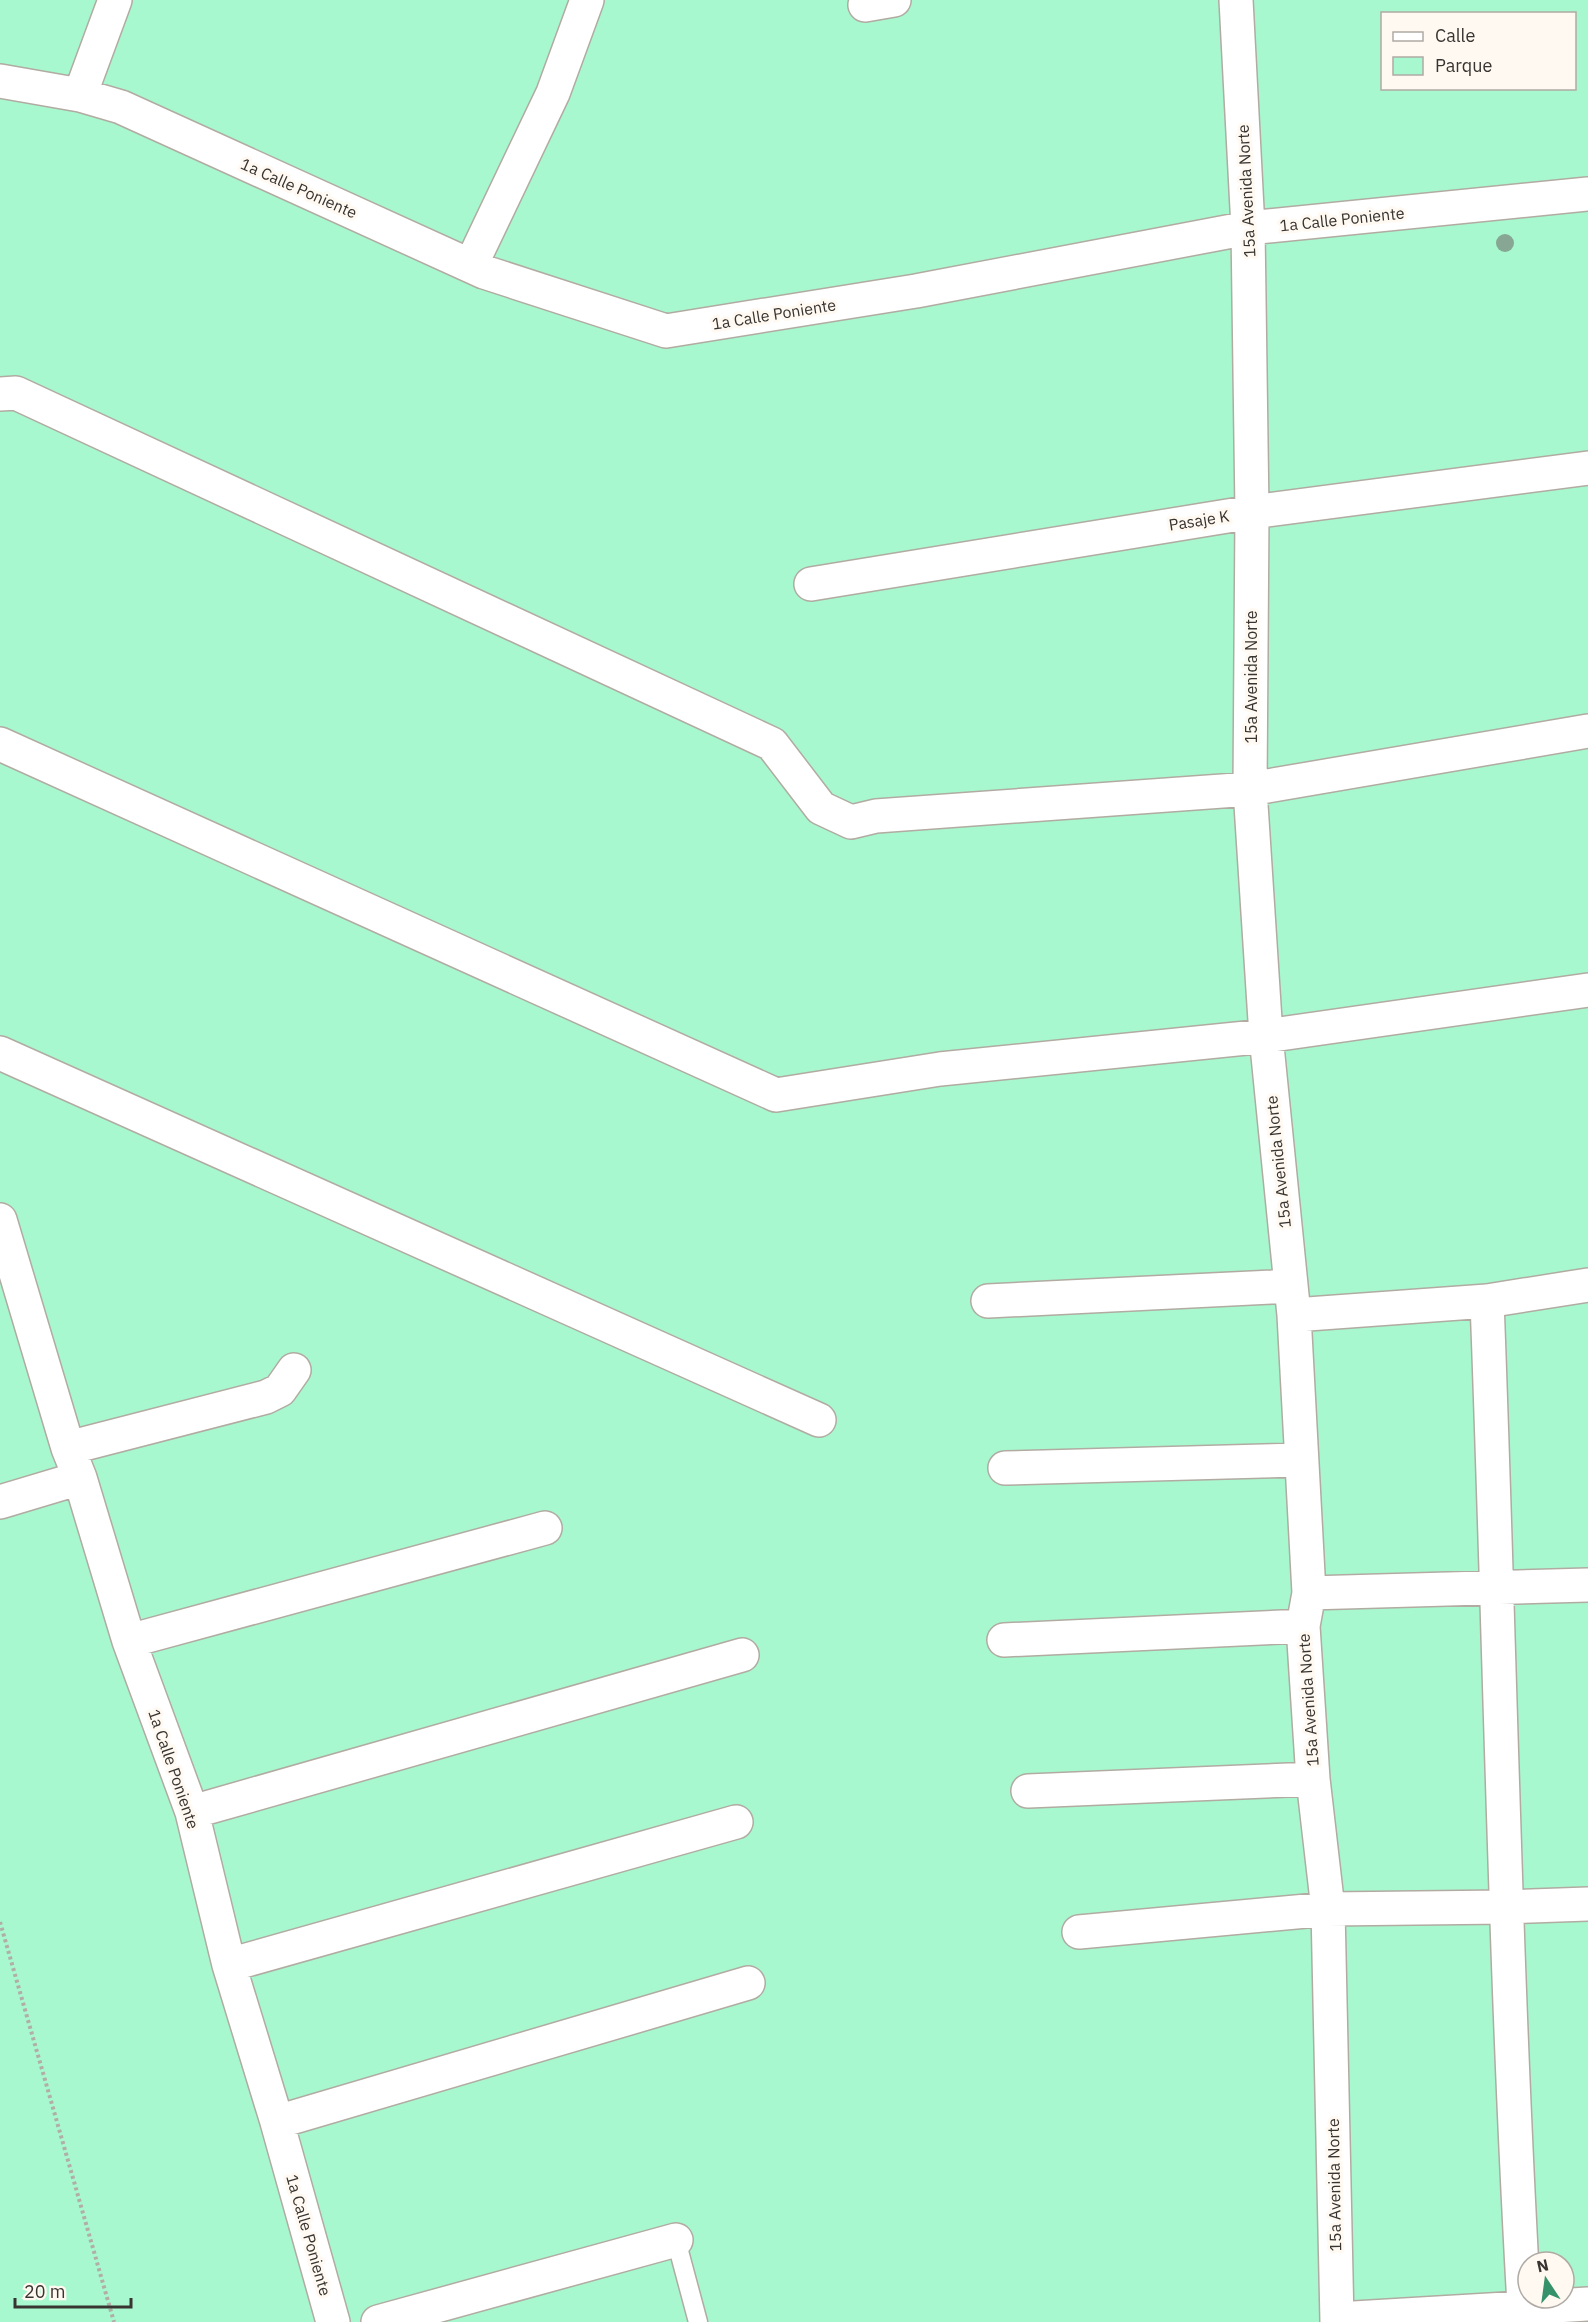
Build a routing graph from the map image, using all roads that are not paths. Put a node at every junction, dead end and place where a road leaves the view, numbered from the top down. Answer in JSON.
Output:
{"nodes":[{"id":1,"x":115,"y":0,"type":"edge"},
{"id":2,"x":586,"y":0,"type":"edge"},
{"id":3,"x":1236,"y":0,"type":"edge"},
{"id":4,"x":0,"y":81,"type":"edge"},
{"id":5,"x":80,"y":95,"type":"junction"},
{"id":6,"x":1588,"y":194,"type":"edge"},
{"id":7,"x":1248,"y":228,"type":"junction"},
{"id":8,"x":471,"y":265,"type":"junction"},
{"id":9,"x":0,"y":394,"type":"edge"},
{"id":10,"x":1588,"y":468,"type":"edge"},
{"id":11,"x":1251,"y":512,"type":"junction"},
{"id":12,"x":811,"y":584,"type":"dead end"},
{"id":13,"x":1588,"y":731,"type":"edge"},
{"id":14,"x":0,"y":744,"type":"edge"},
{"id":15,"x":1250,"y":789,"type":"junction"},
{"id":16,"x":1588,"y":990,"type":"edge"},
{"id":17,"x":1266,"y":1036,"type":"junction"},
{"id":18,"x":0,"y":1053,"type":"edge"},
{"id":19,"x":0,"y":1220,"type":"edge"},
{"id":20,"x":1588,"y":1285,"type":"edge"},
{"id":21,"x":1292,"y":1300,"type":"junction"},
{"id":22,"x":988,"y":1301,"type":"dead end"},
{"id":23,"x":1487,"y":1301,"type":"junction"},
{"id":24,"x":294,"y":1370,"type":"dead end"},
{"id":25,"x":819,"y":1420,"type":"dead end"},
{"id":26,"x":1301,"y":1460,"type":"junction"},
{"id":27,"x":74,"y":1463,"type":"junction"},
{"id":28,"x":1005,"y":1468,"type":"dead end"},
{"id":29,"x":0,"y":1502,"type":"edge"},
{"id":30,"x":545,"y":1528,"type":"dead end"},
{"id":31,"x":1588,"y":1585,"type":"edge"},
{"id":32,"x":1498,"y":1587,"type":"junction"},
{"id":33,"x":1309,"y":1593,"type":"junction"},
{"id":34,"x":1303,"y":1626,"type":"junction"},
{"id":35,"x":129,"y":1641,"type":"junction"},
{"id":36,"x":1004,"y":1641,"type":"dead end"},
{"id":37,"x":742,"y":1655,"type":"dead end"},
{"id":38,"x":1313,"y":1779,"type":"junction"},
{"id":39,"x":1028,"y":1791,"type":"dead end"},
{"id":40,"x":192,"y":1812,"type":"junction"},
{"id":41,"x":736,"y":1822,"type":"dead end"},
{"id":42,"x":1588,"y":1904,"type":"edge"},
{"id":43,"x":1506,"y":1907,"type":"junction"},
{"id":44,"x":1328,"y":1909,"type":"junction"},
{"id":45,"x":1079,"y":1932,"type":"dead end"},
{"id":46,"x":229,"y":1965,"type":"junction"},
{"id":47,"x":748,"y":1983,"type":"dead end"},
{"id":48,"x":277,"y":2122,"type":"junction"},
{"id":49,"x":676,"y":2240,"type":"joint"},
{"id":50,"x":1588,"y":2304,"type":"edge"},
{"id":51,"x":1524,"y":2315,"type":"edge"},
{"id":52,"x":1337,"y":2320,"type":"edge"},
{"id":53,"x":333,"y":2322,"type":"edge"},
{"id":54,"x":378,"y":2322,"type":"edge"},
{"id":55,"x":698,"y":2322,"type":"edge"}],
"edges":[{"from":1,"to":5,"type":"street"},
{"from":2,"to":8,"type":"street"},
{"from":3,"to":7,"type":"street","name":"15a Avenida Norte"},
{"from":4,"to":5,"type":"street","name":"1a Calle Poniente"},
{"from":5,"to":8,"type":"street","name":"1a Calle Poniente"},
{"from":6,"to":7,"type":"street","name":"1a Calle Poniente"},
{"from":7,"to":8,"type":"street","name":"1a Calle Poniente"},
{"from":7,"to":11,"type":"street","name":"15a Avenida Norte"},
{"from":9,"to":15,"type":"street"},
{"from":10,"to":11,"type":"street","name":"Pasaje K"},
{"from":11,"to":12,"type":"street","name":"Pasaje K"},
{"from":11,"to":15,"type":"street","name":"15a Avenida Norte"},
{"from":13,"to":15,"type":"street"},
{"from":14,"to":17,"type":"street"},
{"from":15,"to":17,"type":"street","name":"15a Avenida Norte"},
{"from":16,"to":17,"type":"street"},
{"from":17,"to":21,"type":"street","name":"15a Avenida Norte"},
{"from":18,"to":25,"type":"street"},
{"from":19,"to":27,"type":"street","name":"1a Calle Poniente"},
{"from":20,"to":23,"type":"street"},
{"from":21,"to":22,"type":"street"},
{"from":21,"to":23,"type":"street"},
{"from":21,"to":26,"type":"street","name":"15a Avenida Norte"},
{"from":23,"to":32,"type":"street"},
{"from":24,"to":27,"type":"street"},
{"from":26,"to":28,"type":"street"},
{"from":26,"to":33,"type":"street","name":"15a Avenida Norte"},
{"from":27,"to":29,"type":"street"},
{"from":27,"to":35,"type":"street","name":"1a Calle Poniente"},
{"from":30,"to":35,"type":"street"},
{"from":31,"to":32,"type":"street"},
{"from":32,"to":33,"type":"street"},
{"from":32,"to":43,"type":"street"},
{"from":33,"to":34,"type":"street","name":"15a Avenida Norte"},
{"from":34,"to":36,"type":"street"},
{"from":34,"to":38,"type":"street","name":"15a Avenida Norte"},
{"from":35,"to":40,"type":"street","name":"1a Calle Poniente"},
{"from":37,"to":40,"type":"street"},
{"from":38,"to":39,"type":"street"},
{"from":38,"to":44,"type":"street","name":"15a Avenida Norte"},
{"from":40,"to":46,"type":"street","name":"1a Calle Poniente"},
{"from":41,"to":46,"type":"street"},
{"from":42,"to":43,"type":"street"},
{"from":43,"to":44,"type":"street"},
{"from":43,"to":51,"type":"street"},
{"from":44,"to":45,"type":"street"},
{"from":44,"to":52,"type":"street","name":"15a Avenida Norte"},
{"from":46,"to":48,"type":"street","name":"1a Calle Poniente"},
{"from":47,"to":48,"type":"street"},
{"from":48,"to":53,"type":"street","name":"1a Calle Poniente"},
{"from":49,"to":54,"type":"street"},
{"from":49,"to":55,"type":"lane"},
{"from":50,"to":51,"type":"street"},
{"from":51,"to":52,"type":"street"}]}
